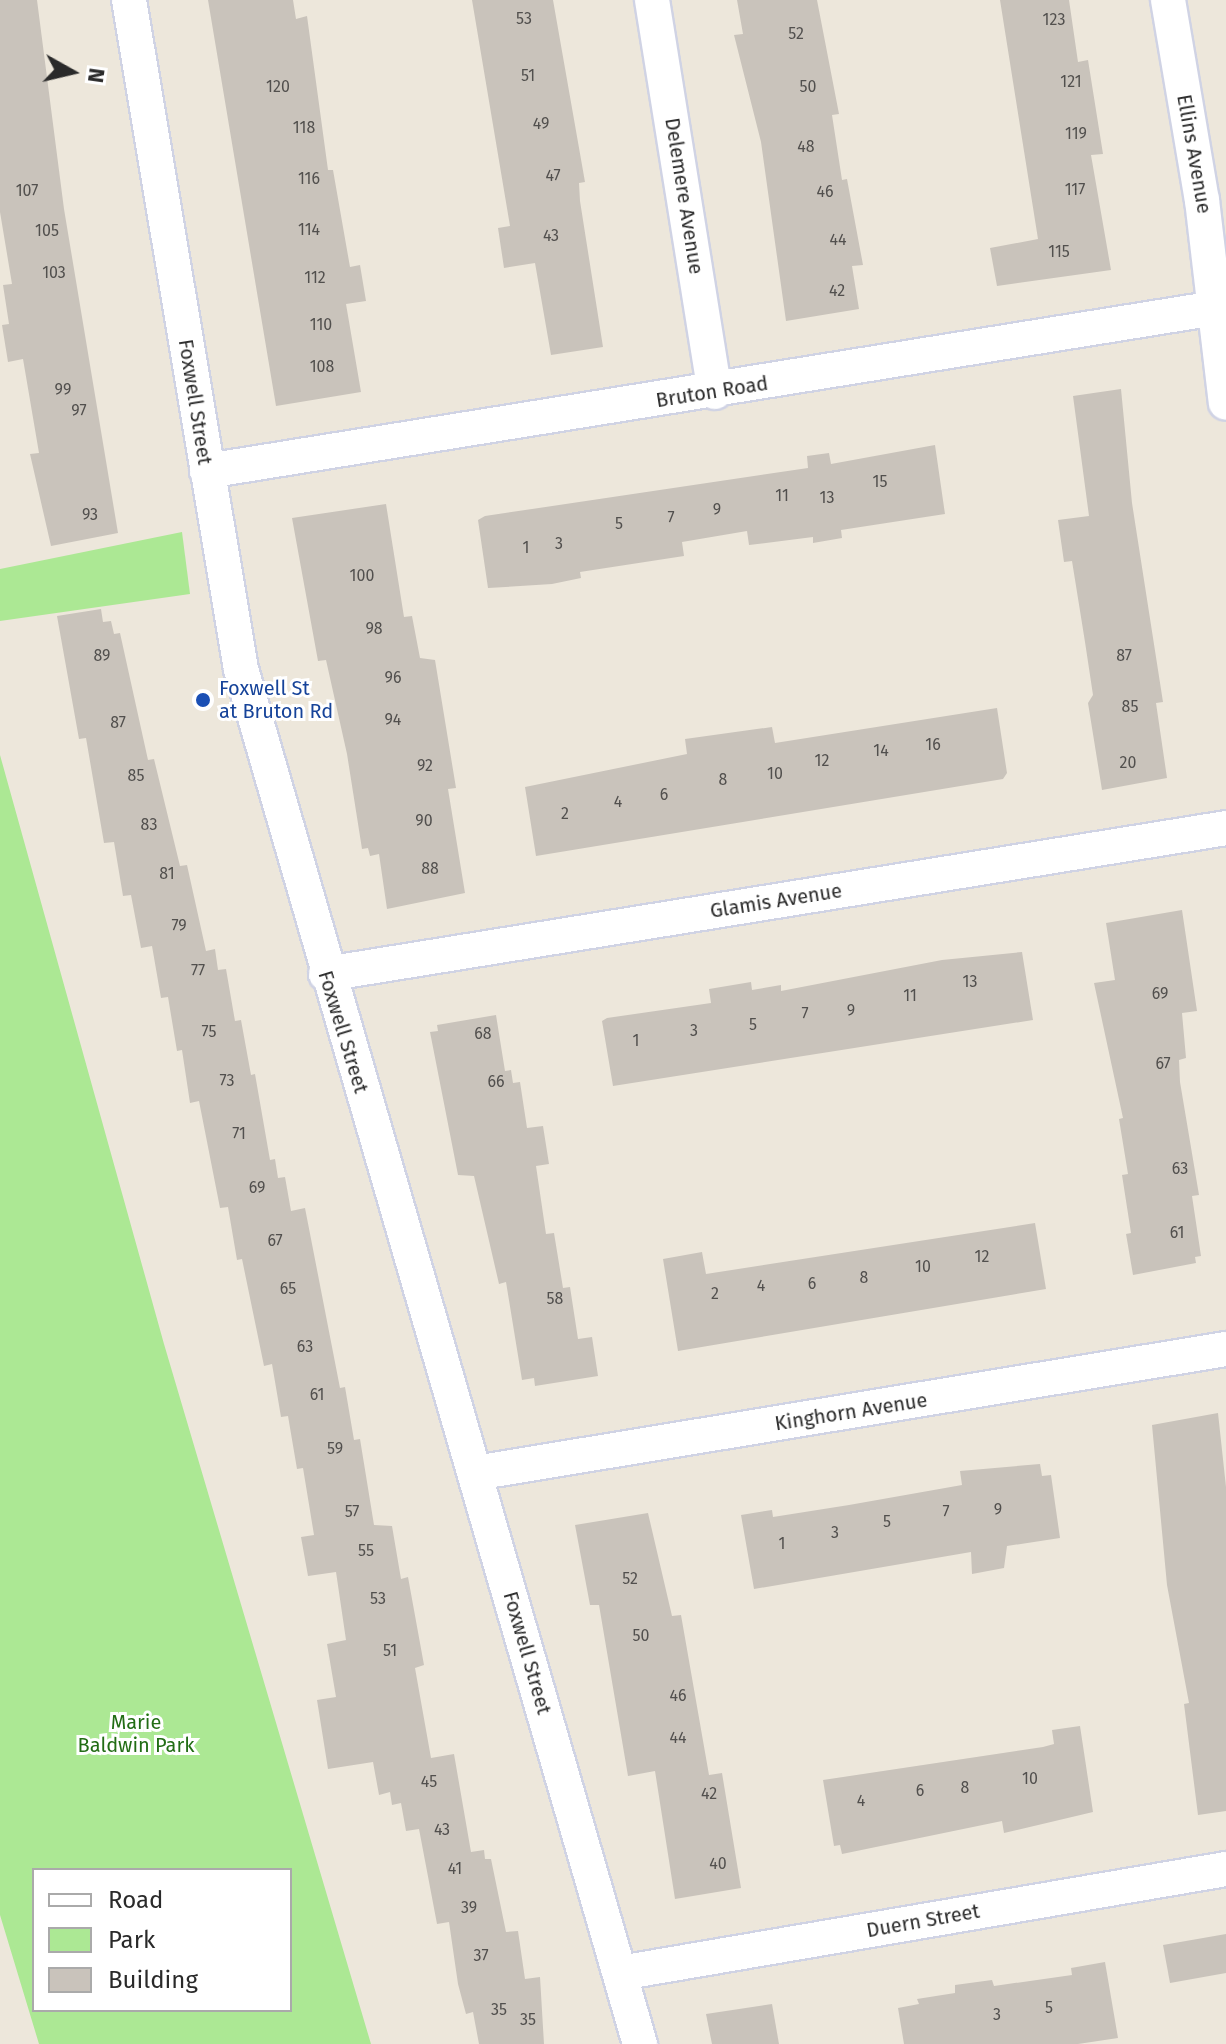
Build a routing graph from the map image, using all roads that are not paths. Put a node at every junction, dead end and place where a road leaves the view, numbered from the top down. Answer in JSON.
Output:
{"nodes":[{"id":1,"x":129,"y":0,"type":"edge"},
{"id":2,"x":652,"y":0,"type":"edge"},
{"id":3,"x":1168,"y":0,"type":"edge"},
{"id":4,"x":1216,"y":308,"type":"junction"},
{"id":5,"x":715,"y":392,"type":"junction"},
{"id":6,"x":1226,"y":403,"type":"edge"},
{"id":7,"x":207,"y":471,"type":"junction"},
{"id":8,"x":1226,"y":828,"type":"edge"},
{"id":9,"x":326,"y":974,"type":"junction"},
{"id":10,"x":1226,"y":1349,"type":"edge"},
{"id":11,"x":475,"y":1473,"type":"junction"},
{"id":12,"x":1226,"y":1869,"type":"edge"},
{"id":13,"x":620,"y":1973,"type":"junction"},
{"id":14,"x":640,"y":2044,"type":"edge"}],
"edges":[{"from":1,"to":7,"type":"street","name":"Foxwell Street"},
{"from":2,"to":5,"type":"street","name":"Delemere Avenue"},
{"from":3,"to":4,"type":"street","name":"Ellins Avenue"},
{"from":4,"to":5,"type":"street","name":"Bruton Road"},
{"from":4,"to":6,"type":"street","name":"Ellins Avenue"},
{"from":5,"to":7,"type":"street","name":"Bruton Road"},
{"from":7,"to":9,"type":"street","name":"Foxwell Street"},
{"from":8,"to":9,"type":"street","name":"Glamis Avenue"},
{"from":9,"to":11,"type":"street","name":"Foxwell Street"},
{"from":10,"to":11,"type":"street","name":"Kinghorn Avenue"},
{"from":11,"to":13,"type":"street","name":"Foxwell Street"},
{"from":12,"to":13,"type":"street","name":"Duern Street"},
{"from":13,"to":14,"type":"street","name":"Foxwell Street"}]}
